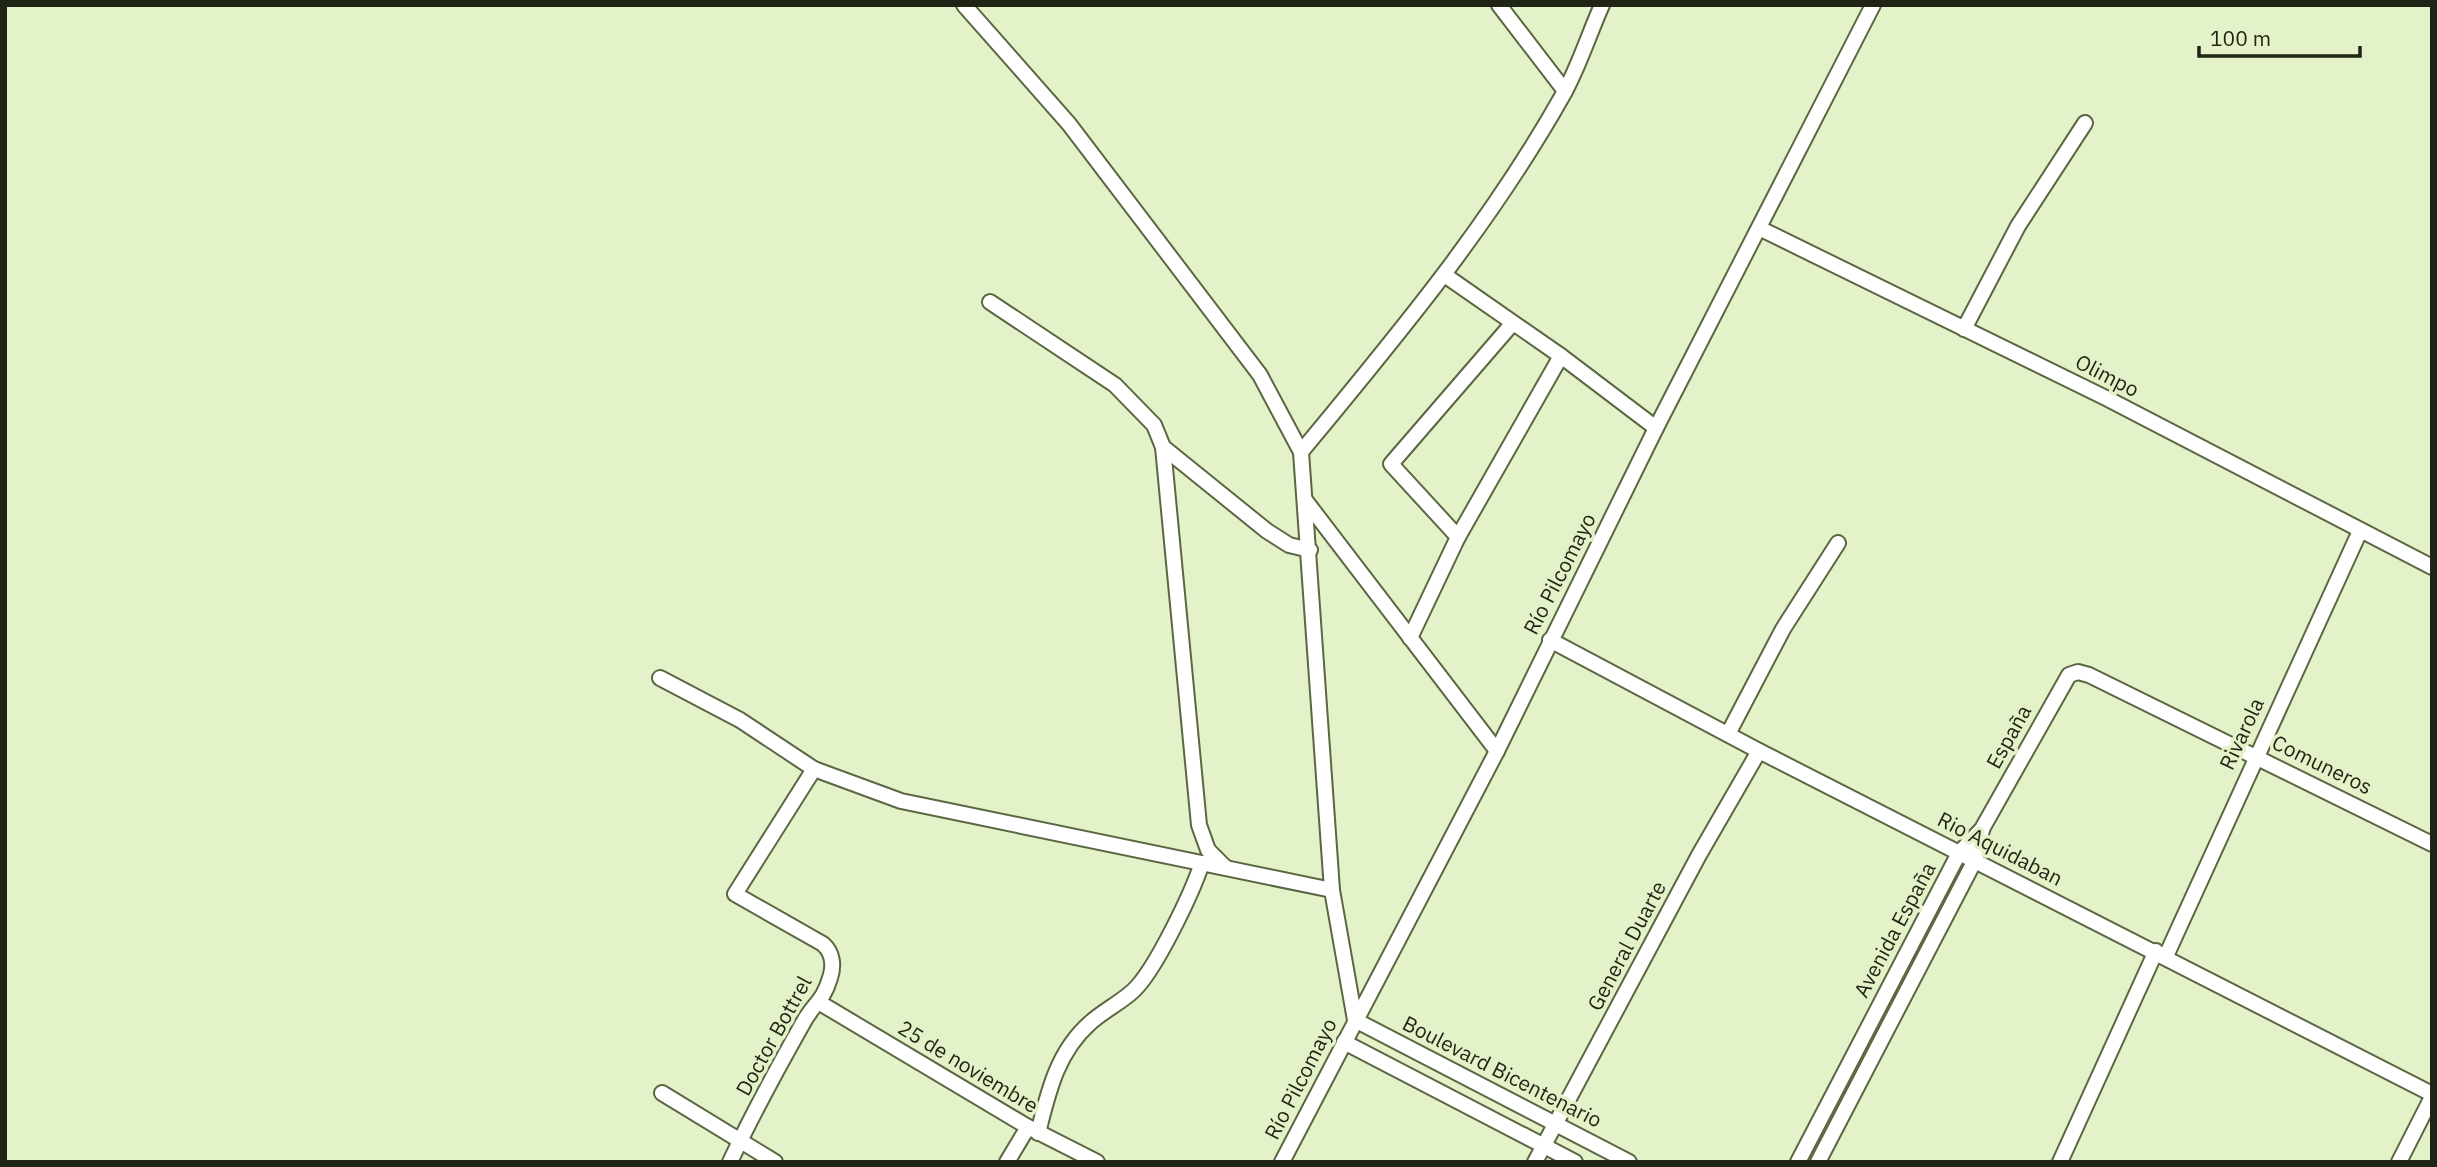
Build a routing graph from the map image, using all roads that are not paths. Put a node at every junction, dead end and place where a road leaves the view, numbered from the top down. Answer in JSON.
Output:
{"nodes":[{"id":1,"x":964,"y":5,"type":"edge"},
{"id":2,"x":1499,"y":5,"type":"edge"},
{"id":3,"x":1602,"y":5,"type":"edge"},
{"id":4,"x":1873,"y":5,"type":"edge"},
{"id":5,"x":1565,"y":91,"type":"junction"},
{"id":6,"x":2085,"y":123,"type":"dead end"},
{"id":7,"x":1761,"y":229,"type":"junction"},
{"id":8,"x":1446,"y":276,"type":"junction"},
{"id":9,"x":990,"y":302,"type":"dead end"},
{"id":10,"x":1512,"y":324,"type":"junction"},
{"id":11,"x":1964,"y":329,"type":"junction"},
{"id":12,"x":1561,"y":356,"type":"junction"},
{"id":13,"x":1657,"y":428,"type":"junction"},
{"id":14,"x":1163,"y":447,"type":"junction"},
{"id":15,"x":1301,"y":453,"type":"junction"},
{"id":16,"x":1305,"y":500,"type":"junction"},
{"id":17,"x":2360,"y":531,"type":"junction"},
{"id":18,"x":1458,"y":537,"type":"junction"},
{"id":19,"x":1838,"y":543,"type":"dead end"},
{"id":20,"x":1310,"y":550,"type":"junction"},
{"id":21,"x":2432,"y":567,"type":"edge"},
{"id":22,"x":1410,"y":638,"type":"junction"},
{"id":23,"x":1550,"y":640,"type":"junction"},
{"id":24,"x":2078,"y":672,"type":"joint"},
{"id":25,"x":660,"y":678,"type":"dead end"},
{"id":26,"x":1728,"y":734,"type":"junction"},
{"id":27,"x":1497,"y":751,"type":"junction"},
{"id":28,"x":1759,"y":751,"type":"junction"},
{"id":29,"x":2255,"y":756,"type":"junction"},
{"id":30,"x":814,"y":769,"type":"junction"},
{"id":31,"x":1982,"y":829,"type":"junction"},
{"id":32,"x":2432,"y":844,"type":"edge"},
{"id":33,"x":1959,"y":853,"type":"junction"},
{"id":34,"x":1975,"y":860,"type":"junction"},
{"id":35,"x":1202,"y":863,"type":"junction"},
{"id":36,"x":1225,"y":867,"type":"junction"},
{"id":37,"x":1332,"y":890,"type":"junction"},
{"id":38,"x":2161,"y":954,"type":"junction"},
{"id":39,"x":820,"y":1003,"type":"junction"},
{"id":40,"x":1355,"y":1020,"type":"junction"},
{"id":41,"x":1344,"y":1042,"type":"junction"},
{"id":42,"x":662,"y":1093,"type":"dead end"},
{"id":43,"x":2432,"y":1096,"type":"edge"},
{"id":44,"x":1556,"y":1124,"type":"junction"},
{"id":45,"x":1033,"y":1130,"type":"junction"},
{"id":46,"x":740,"y":1140,"type":"junction"},
{"id":47,"x":1544,"y":1146,"type":"junction"},
{"id":48,"x":730,"y":1162,"type":"edge"},
{"id":49,"x":775,"y":1162,"type":"edge"},
{"id":50,"x":1007,"y":1162,"type":"edge"},
{"id":51,"x":1097,"y":1162,"type":"edge"},
{"id":52,"x":1282,"y":1162,"type":"edge"},
{"id":53,"x":1535,"y":1162,"type":"edge"},
{"id":54,"x":1575,"y":1162,"type":"edge"},
{"id":55,"x":1629,"y":1162,"type":"edge"},
{"id":56,"x":1798,"y":1162,"type":"edge"},
{"id":57,"x":1818,"y":1162,"type":"edge"},
{"id":58,"x":2060,"y":1162,"type":"edge"},
{"id":59,"x":2399,"y":1162,"type":"edge"}],
"edges":[{"from":1,"to":15,"type":"street"},
{"from":2,"to":5,"type":"street"},
{"from":3,"to":5,"type":"street"},
{"from":4,"to":7,"type":"street","name":"Río Pilcomayo"},
{"from":5,"to":8,"type":"street"},
{"from":6,"to":11,"type":"street"},
{"from":7,"to":11,"type":"street","name":"Olimpo"},
{"from":7,"to":13,"type":"street","name":"Río Pilcomayo"},
{"from":8,"to":10,"type":"street"},
{"from":8,"to":15,"type":"street"},
{"from":9,"to":14,"type":"street"},
{"from":10,"to":12,"type":"street"},
{"from":10,"to":18,"type":"street"},
{"from":11,"to":17,"type":"street","name":"Olimpo"},
{"from":12,"to":13,"type":"street"},
{"from":12,"to":18,"type":"street"},
{"from":13,"to":23,"type":"street","name":"Río Pilcomayo"},
{"from":14,"to":20,"type":"street"},
{"from":14,"to":36,"type":"street"},
{"from":15,"to":16,"type":"street"},
{"from":16,"to":20,"type":"street"},
{"from":16,"to":22,"type":"street"},
{"from":17,"to":21,"type":"street","name":"Olimpo"},
{"from":17,"to":29,"type":"street","name":"Rivarola"},
{"from":18,"to":22,"type":"street"},
{"from":19,"to":26,"type":"street"},
{"from":20,"to":37,"type":"street"},
{"from":22,"to":27,"type":"street"},
{"from":23,"to":26,"type":"street","name":"Rio Aquidaban"},
{"from":23,"to":27,"type":"street","name":"Río Pilcomayo"},
{"from":24,"to":29,"type":"street","name":"Comuneros"},
{"from":24,"to":31,"type":"street","name":"España"},
{"from":25,"to":30,"type":"street"},
{"from":26,"to":28,"type":"street","name":"Rio Aquidaban"},
{"from":27,"to":40,"type":"street","name":"Río Pilcomayo"},
{"from":28,"to":33,"type":"street","name":"Rio Aquidaban"},
{"from":28,"to":44,"type":"street","name":"General Duarte"},
{"from":29,"to":32,"type":"street","name":"Comuneros"},
{"from":29,"to":38,"type":"street","name":"Rivarola"},
{"from":30,"to":35,"type":"street"},
{"from":30,"to":39,"type":"street","name":"Doctor Bottrel"},
{"from":31,"to":33,"type":"street","name":"Avenida España"},
{"from":31,"to":34,"type":"street","name":"Avenida España"},
{"from":33,"to":34,"type":"street","name":"Rio Aquidaban"},
{"from":33,"to":56,"type":"street","name":"Avenida España"},
{"from":34,"to":38,"type":"street","name":"Rio Aquidaban"},
{"from":34,"to":57,"type":"street","name":"Avenida España"},
{"from":35,"to":36,"type":"street"},
{"from":35,"to":45,"type":"street"},
{"from":36,"to":37,"type":"street"},
{"from":37,"to":40,"type":"street"},
{"from":38,"to":43,"type":"street","name":"Rio Aquidaban"},
{"from":38,"to":58,"type":"street","name":"Rivarola"},
{"from":39,"to":45,"type":"street","name":"25 de noviembre"},
{"from":39,"to":46,"type":"street","name":"Doctor Bottrel"},
{"from":40,"to":41,"type":"street","name":"Río Pilcomayo"},
{"from":40,"to":44,"type":"street","name":"Boulevard Bicentenario"},
{"from":41,"to":47,"type":"street"},
{"from":41,"to":52,"type":"street","name":"Río Pilcomayo"},
{"from":42,"to":46,"type":"street"},
{"from":43,"to":59,"type":"street"},
{"from":44,"to":47,"type":"street","name":"General Duarte"},
{"from":44,"to":55,"type":"street","name":"Boulevard Bicentenario"},
{"from":45,"to":50,"type":"street"},
{"from":45,"to":51,"type":"street","name":"25 de noviembre"},
{"from":46,"to":48,"type":"street","name":"Doctor Bottrel"},
{"from":46,"to":49,"type":"street"},
{"from":47,"to":53,"type":"street","name":"General Duarte"},
{"from":47,"to":54,"type":"street"}]}
